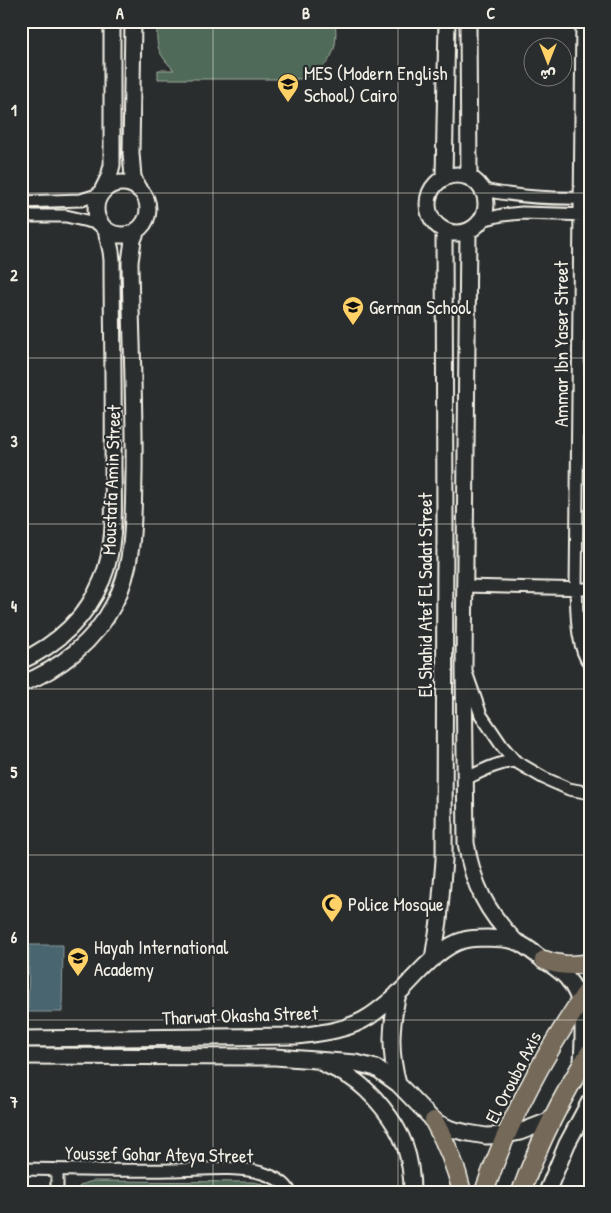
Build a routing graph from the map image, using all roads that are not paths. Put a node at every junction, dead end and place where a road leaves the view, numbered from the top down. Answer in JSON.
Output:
{"nodes":[{"id":1,"x":112,"y":21,"type":"edge"},
{"id":2,"x":133,"y":21,"type":"edge"},
{"id":3,"x":447,"y":21,"type":"edge"},
{"id":4,"x":468,"y":21,"type":"edge"},
{"id":5,"x":582,"y":21,"type":"edge"},
{"id":6,"x":586,"y":93,"type":"edge"},
{"id":7,"x":444,"y":177,"type":"junction"},
{"id":8,"x":468,"y":177,"type":"junction"},
{"id":9,"x":138,"y":189,"type":"junction"},
{"id":10,"x":483,"y":190,"type":"junction"},
{"id":11,"x":101,"y":193,"type":"junction"},
{"id":12,"x":585,"y":198,"type":"edge"},
{"id":13,"x":21,"y":202,"type":"edge"},
{"id":14,"x":585,"y":215,"type":"edge"},
{"id":15,"x":21,"y":216,"type":"edge"},
{"id":16,"x":482,"y":220,"type":"junction"},
{"id":17,"x":103,"y":227,"type":"junction"},
{"id":18,"x":137,"y":230,"type":"junction"},
{"id":19,"x":444,"y":230,"type":"junction"},
{"id":20,"x":468,"y":231,"type":"junction"},
{"id":21,"x":584,"y":317,"type":"edge"},
{"id":22,"x":584,"y":370,"type":"edge"},
{"id":23,"x":114,"y":447,"type":"junction"},
{"id":24,"x":134,"y":447,"type":"junction"},
{"id":25,"x":584,"y":476,"type":"edge"},
{"id":26,"x":445,"y":566,"type":"junction"},
{"id":27,"x":465,"y":567,"type":"junction"},
{"id":28,"x":445,"y":586,"type":"junction"},
{"id":29,"x":465,"y":586,"type":"junction"},
{"id":30,"x":576,"y":588,"type":"junction"},
{"id":31,"x":590,"y":589,"type":"edge"},
{"id":32,"x":21,"y":661,"type":"edge"},
{"id":33,"x":590,"y":664,"type":"edge"},
{"id":34,"x":464,"y":668,"type":"junction"},
{"id":35,"x":21,"y":684,"type":"edge"},
{"id":36,"x":515,"y":761,"type":"junction"},
{"id":37,"x":465,"y":779,"type":"junction"},
{"id":38,"x":590,"y":793,"type":"edge"},
{"id":39,"x":516,"y":942,"type":"junction"},
{"id":40,"x":433,"y":958,"type":"junction"},
{"id":41,"x":544,"y":960,"type":"junction"},
{"id":42,"x":590,"y":963,"type":"edge"},
{"id":43,"x":398,"y":993,"type":"junction"},
{"id":44,"x":585,"y":994,"type":"edge"},
{"id":45,"x":21,"y":1040,"type":"edge"},
{"id":46,"x":21,"y":1056,"type":"edge"},
{"id":47,"x":586,"y":1058,"type":"edge"},
{"id":48,"x":319,"y":1061,"type":"junction"},
{"id":49,"x":398,"y":1084,"type":"junction"},
{"id":50,"x":590,"y":1101,"type":"edge"},
{"id":51,"x":551,"y":1120,"type":"junction"},
{"id":52,"x":434,"y":1121,"type":"junction"},
{"id":53,"x":506,"y":1135,"type":"junction"},
{"id":54,"x":21,"y":1170,"type":"edge"},
{"id":55,"x":57,"y":1170,"type":"junction"},
{"id":56,"x":57,"y":1192,"type":"edge"},
{"id":57,"x":290,"y":1192,"type":"edge"},
{"id":58,"x":412,"y":1192,"type":"edge"},
{"id":59,"x":462,"y":1192,"type":"edge"},
{"id":60,"x":484,"y":1192,"type":"edge"},
{"id":61,"x":521,"y":1192,"type":"edge"},
{"id":62,"x":547,"y":1192,"type":"edge"}],
"edges":[{"from":1,"to":11,"type":"street"},
{"from":2,"to":9,"type":"street"},
{"from":3,"to":7,"type":"street"},
{"from":4,"to":8,"type":"street"},
{"from":5,"to":6,"type":"street","name":"Ammar Ibn Yaser Street"},
{"from":6,"to":12,"type":"street","name":"Ammar Ibn Yaser Street"},
{"from":7,"to":8,"type":"street"},
{"from":7,"to":19,"type":"street"},
{"from":8,"to":10,"type":"street"},
{"from":9,"to":11,"type":"street"},
{"from":9,"to":18,"type":"street"},
{"from":10,"to":12,"type":"street"},
{"from":10,"to":16,"type":"street"},
{"from":11,"to":13,"type":"street"},
{"from":11,"to":17,"type":"street"},
{"from":12,"to":14,"type":"street","name":"Ammar Ibn Yaser Street"},
{"from":14,"to":16,"type":"street"},
{"from":14,"to":21,"type":"street","name":"Ammar Ibn Yaser Street"},
{"from":15,"to":17,"type":"street"},
{"from":16,"to":20,"type":"street"},
{"from":17,"to":18,"type":"street"},
{"from":17,"to":23,"type":"street","name":"Moustafa Amin Street"},
{"from":18,"to":24,"type":"street","name":"Moustafa Amin Street"},
{"from":19,"to":20,"type":"street"},
{"from":19,"to":26,"type":"street","name":"El Shahid Atef El Sadat Street"},
{"from":20,"to":27,"type":"street","name":"El Shahid Atef El Sadat Street"},
{"from":21,"to":22,"type":"street","name":"Ammar Ibn Yaser Street"},
{"from":22,"to":25,"type":"street","name":"Ammar Ibn Yaser Street"},
{"from":23,"to":24,"type":"street"},
{"from":23,"to":32,"type":"street","name":"Moustafa Amin Street"},
{"from":24,"to":35,"type":"street","name":"Moustafa Amin Street"},
{"from":25,"to":30,"type":"street","name":"Ammar Ibn Yaser Street"},
{"from":26,"to":27,"type":"street"},
{"from":26,"to":28,"type":"street","name":"El Shahid Atef El Sadat Street"},
{"from":27,"to":29,"type":"street","name":"El Shahid Atef El Sadat Street"},
{"from":28,"to":29,"type":"street"},
{"from":28,"to":40,"type":"street","name":"El Shahid Atef El Sadat Street"},
{"from":29,"to":30,"type":"street"},
{"from":29,"to":34,"type":"street","name":"El Shahid Atef El Sadat Street"},
{"from":30,"to":31,"type":"street"},
{"from":30,"to":33,"type":"street","name":"Ammar Ibn Yaser Street"},
{"from":34,"to":36,"type":"street","name":"El Shahid Atef El Sadat Street"},
{"from":34,"to":37,"type":"street","name":"El Shahid Atef El Sadat Street"},
{"from":36,"to":37,"type":"street"},
{"from":36,"to":38,"type":"street","name":"El Shahid Atef El Sadat Street"},
{"from":37,"to":39,"type":"street","name":"El Shahid Atef El Sadat Street"},
{"from":39,"to":40,"type":"street","name":"Tharwat Okasha Street"},
{"from":39,"to":41,"type":"street","name":"Tharwat Okasha Street"},
{"from":40,"to":43,"type":"street","name":"Tharwat Okasha Street"},
{"from":41,"to":42,"type":"main road"},
{"from":41,"to":44,"type":"street","name":"Tharwat Okasha Street"},
{"from":43,"to":45,"type":"street","name":"Tharwat Okasha Street"},
{"from":43,"to":49,"type":"street"},
{"from":44,"to":47,"type":"street","name":"Tharwat Okasha Street"},
{"from":44,"to":53,"type":"main road","name":"El Orouba Axis"},
{"from":46,"to":48,"type":"street","name":"Tharwat Okasha Street"},
{"from":47,"to":51,"type":"main road"},
{"from":48,"to":49,"type":"street","name":"Tharwat Okasha Street"},
{"from":48,"to":58,"type":"street"},
{"from":49,"to":52,"type":"street","name":"Tharwat Okasha Street"},
{"from":50,"to":62,"type":"street"},
{"from":51,"to":53,"type":"street","name":"Tharwat Okasha Street"},
{"from":51,"to":61,"type":"main road"},
{"from":52,"to":53,"type":"street","name":"Tharwat Okasha Street"},
{"from":52,"to":59,"type":"main road"},
{"from":53,"to":60,"type":"main road","name":"El Orouba Axis"},
{"from":54,"to":55,"type":"street","name":"Youssef Gohar Ateya Street"},
{"from":55,"to":56,"type":"street"},
{"from":55,"to":57,"type":"street","name":"Youssef Gohar Ateya Street"}]}
